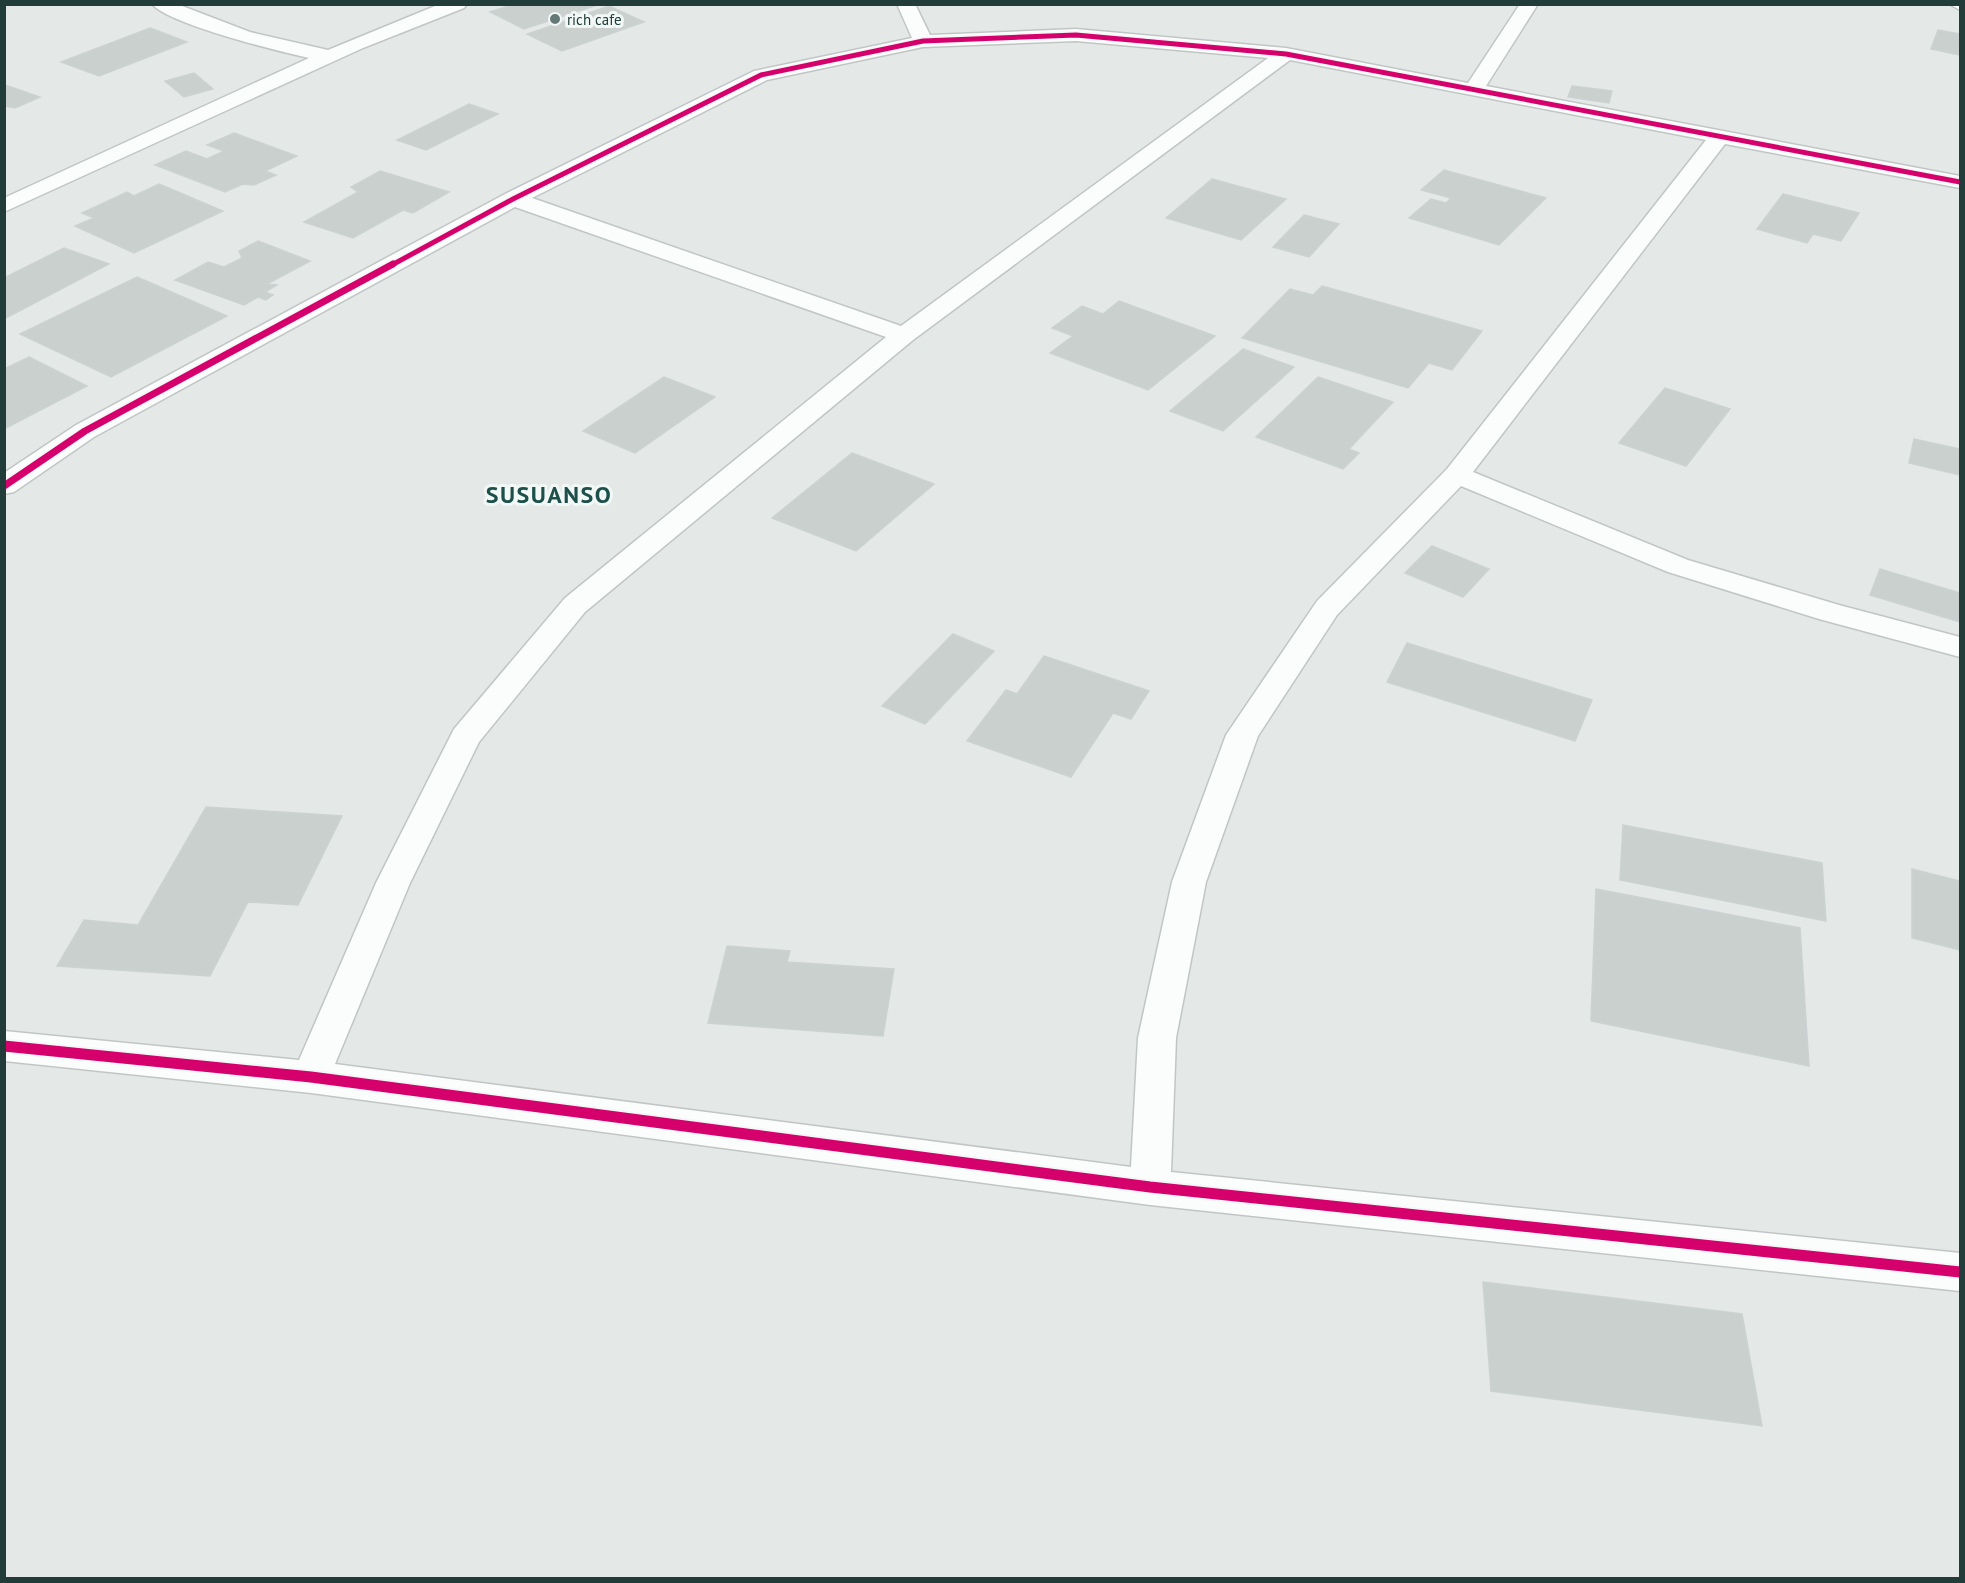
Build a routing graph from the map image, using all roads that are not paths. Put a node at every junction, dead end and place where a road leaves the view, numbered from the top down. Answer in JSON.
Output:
{"nodes":[{"id":1,"x":161,"y":4,"type":"edge"},
{"id":2,"x":458,"y":4,"type":"edge"},
{"id":3,"x":906,"y":4,"type":"edge"},
{"id":4,"x":1529,"y":4,"type":"edge"},
{"id":5,"x":923,"y":41,"type":"junction"},
{"id":6,"x":1286,"y":54,"type":"junction"},
{"id":7,"x":330,"y":56,"type":"junction"},
{"id":8,"x":1473,"y":90,"type":"junction"},
{"id":9,"x":1719,"y":137,"type":"junction"},
{"id":10,"x":1960,"y":182,"type":"edge"},
{"id":11,"x":513,"y":199,"type":"junction"},
{"id":12,"x":4,"y":206,"type":"edge"},
{"id":13,"x":904,"y":335,"type":"junction"},
{"id":14,"x":1457,"y":475,"type":"junction"},
{"id":15,"x":4,"y":486,"type":"edge"},
{"id":16,"x":1960,"y":647,"type":"edge"},
{"id":17,"x":4,"y":1046,"type":"edge"},
{"id":18,"x":311,"y":1077,"type":"junction"},
{"id":19,"x":1150,"y":1187,"type":"junction"},
{"id":20,"x":1960,"y":1272,"type":"edge"}],
"edges":[{"from":1,"to":7,"type":"street"},
{"from":2,"to":7,"type":"street"},
{"from":3,"to":5,"type":"street"},
{"from":4,"to":8,"type":"street"},
{"from":5,"to":6,"type":"street"},
{"from":5,"to":11,"type":"street"},
{"from":6,"to":8,"type":"street"},
{"from":6,"to":13,"type":"street"},
{"from":7,"to":12,"type":"street"},
{"from":8,"to":9,"type":"street"},
{"from":9,"to":10,"type":"street"},
{"from":9,"to":14,"type":"street"},
{"from":11,"to":13,"type":"street"},
{"from":11,"to":15,"type":"street"},
{"from":13,"to":18,"type":"street"},
{"from":14,"to":16,"type":"street"},
{"from":14,"to":19,"type":"street"},
{"from":17,"to":18,"type":"street"},
{"from":18,"to":19,"type":"street"},
{"from":19,"to":20,"type":"street"}]}
